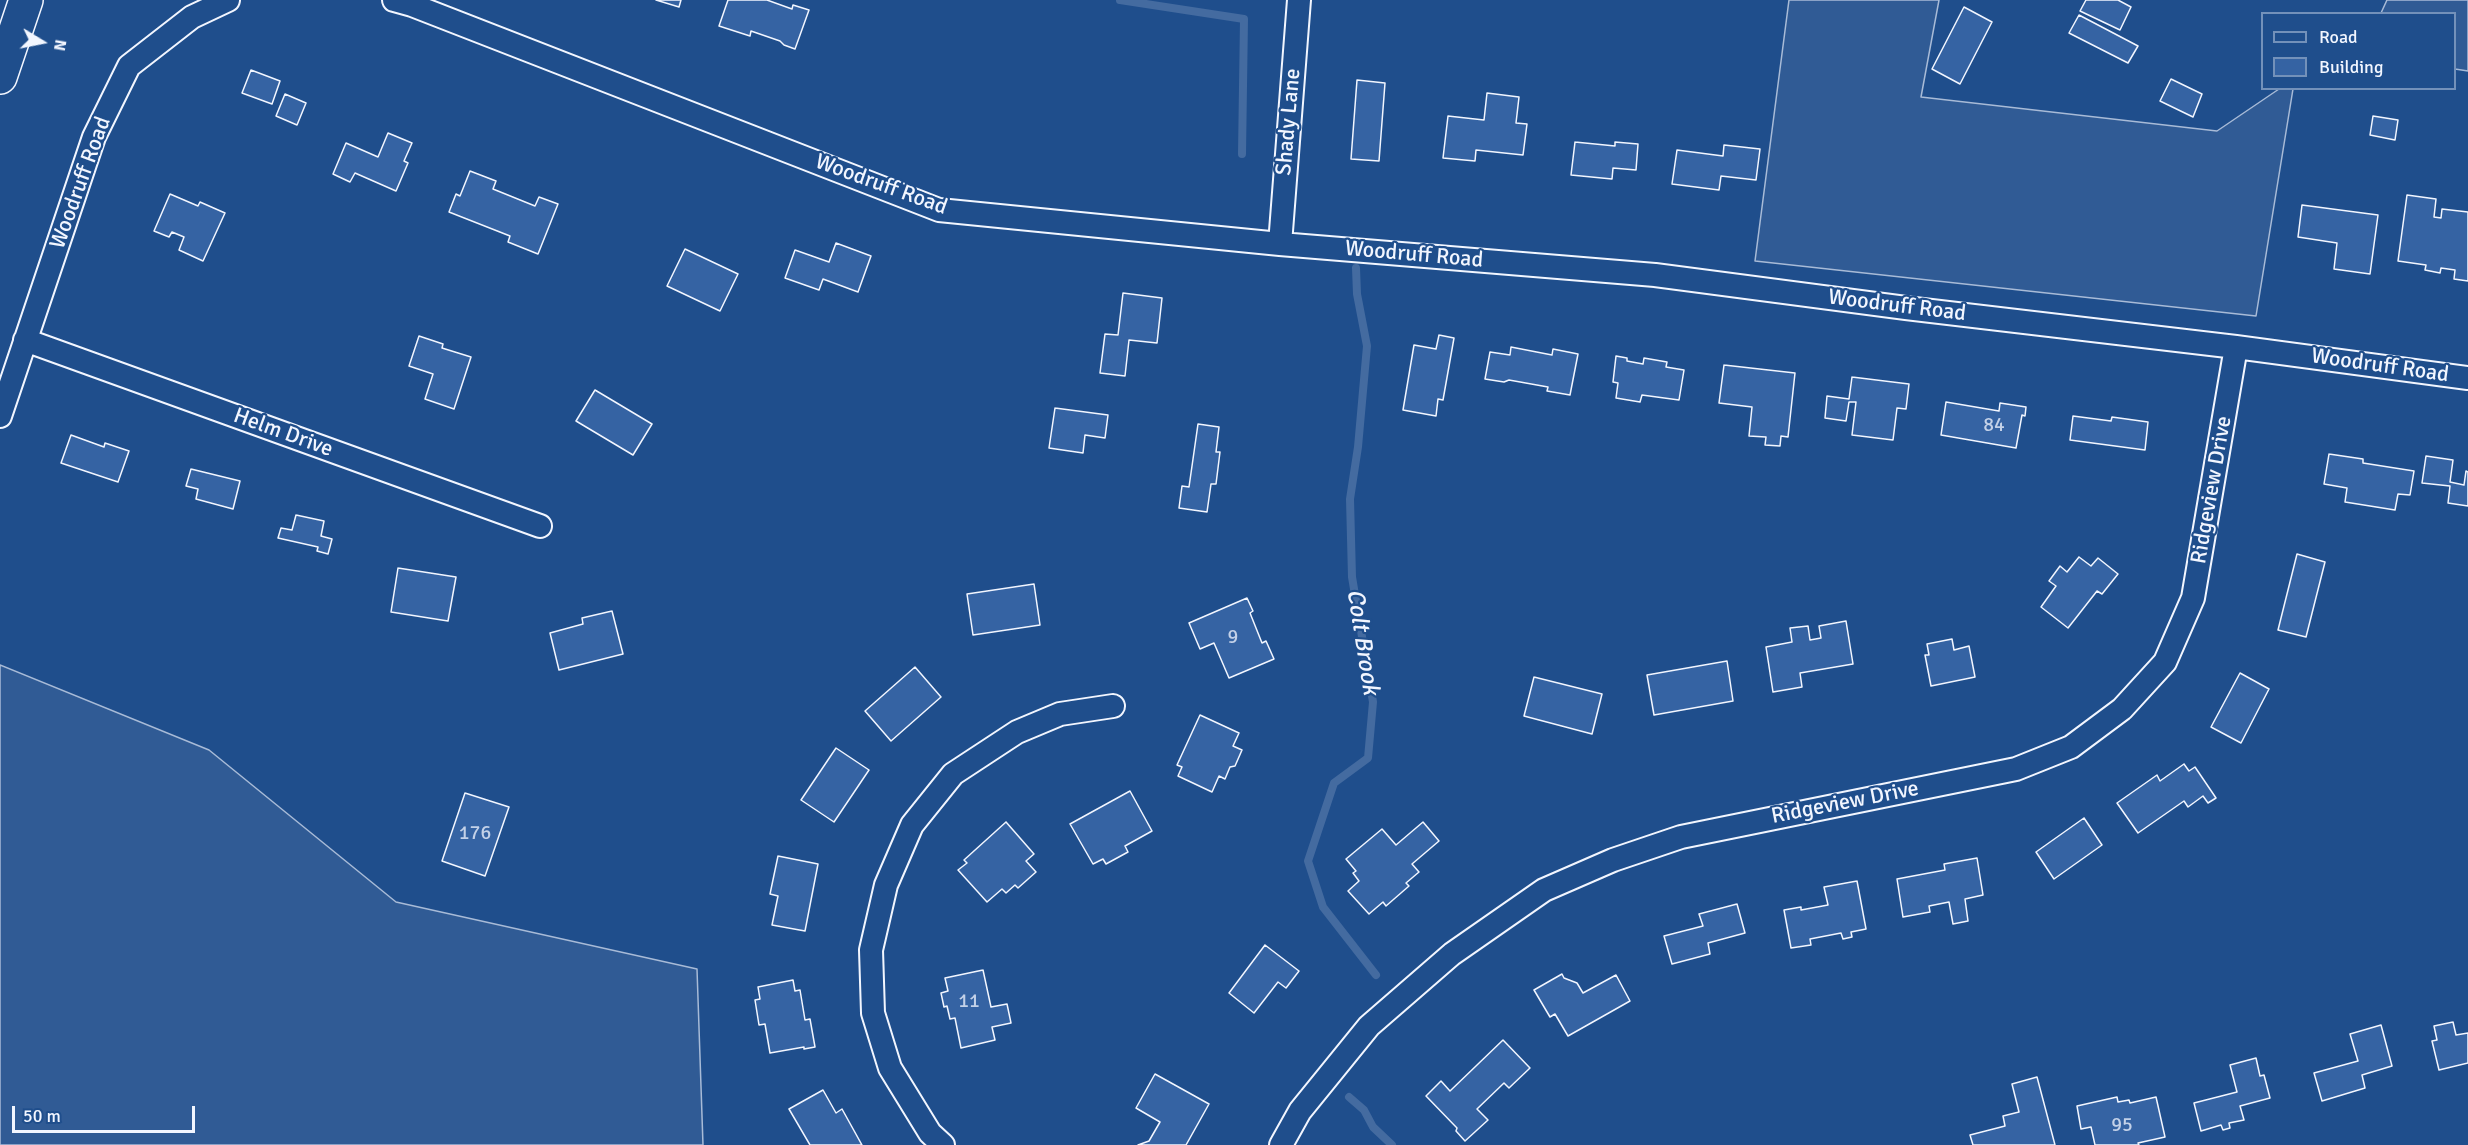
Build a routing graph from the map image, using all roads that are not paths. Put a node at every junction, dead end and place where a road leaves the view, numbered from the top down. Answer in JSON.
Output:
{"nodes":[{"id":1,"x":26,"y":0,"type":"edge"},
{"id":2,"x":228,"y":0,"type":"edge"},
{"id":3,"x":394,"y":0,"type":"edge"},
{"id":4,"x":1299,"y":0,"type":"edge"},
{"id":5,"x":0,"y":77,"type":"edge"},
{"id":6,"x":1280,"y":244,"type":"junction"},
{"id":7,"x":25,"y":340,"type":"junction"},
{"id":8,"x":2236,"y":347,"type":"junction"},
{"id":9,"x":2468,"y":378,"type":"edge"},
{"id":10,"x":0,"y":416,"type":"edge"},
{"id":11,"x":540,"y":526,"type":"dead end"},
{"id":12,"x":1113,"y":706,"type":"dead end"},
{"id":13,"x":943,"y":1145,"type":"edge"},
{"id":14,"x":1281,"y":1145,"type":"edge"}],
"edges":[{"from":1,"to":5,"type":"highway"},
{"from":2,"to":7,"type":"street","name":"Woodruff Road"},
{"from":3,"to":6,"type":"street","name":"Woodruff Road"},
{"from":4,"to":6,"type":"street","name":"Shady Lane"},
{"from":6,"to":8,"type":"street","name":"Woodruff Road"},
{"from":7,"to":10,"type":"street","name":"Woodruff Road"},
{"from":7,"to":11,"type":"street","name":"Helm Drive"},
{"from":8,"to":9,"type":"street","name":"Woodruff Road"},
{"from":8,"to":14,"type":"street","name":"Ridgeview Drive"},
{"from":12,"to":13,"type":"street"}]}
